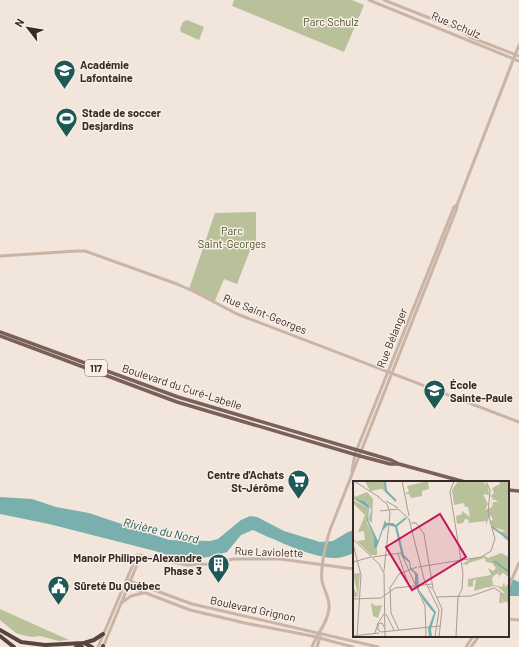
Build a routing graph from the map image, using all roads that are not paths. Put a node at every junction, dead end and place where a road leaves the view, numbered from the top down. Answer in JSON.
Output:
{"nodes":[{"id":1,"x":369,"y":0,"type":"edge"},
{"id":2,"x":384,"y":0,"type":"edge"},
{"id":3,"x":519,"y":45,"type":"edge"},
{"id":4,"x":515,"y":54,"type":"junction"},
{"id":5,"x":519,"y":56,"type":"edge"},
{"id":6,"x":513,"y":59,"type":"junction"},
{"id":7,"x":519,"y":61,"type":"edge"},
{"id":8,"x":0,"y":256,"type":"edge"},
{"id":9,"x":408,"y":327,"type":"junction"},
{"id":10,"x":0,"y":332,"type":"edge"},
{"id":11,"x":0,"y":336,"type":"edge"},
{"id":12,"x":396,"y":354,"type":"junction"},
{"id":13,"x":400,"y":355,"type":"junction"},
{"id":14,"x":388,"y":372,"type":"junction"},
{"id":15,"x":392,"y":373,"type":"junction"},
{"id":16,"x":519,"y":422,"type":"edge"},
{"id":17,"x":358,"y":453,"type":"junction"},
{"id":18,"x":461,"y":481,"type":"edge"},
{"id":19,"x":509,"y":490,"type":"edge"},
{"id":20,"x":519,"y":491,"type":"edge"},
{"id":21,"x":519,"y":563,"type":"edge"},
{"id":22,"x":323,"y":564,"type":"junction"},
{"id":23,"x":353,"y":569,"type":"edge"},
{"id":24,"x":128,"y":581,"type":"junction"},
{"id":25,"x":126,"y":585,"type":"junction"},
{"id":26,"x":509,"y":586,"type":"edge"},
{"id":27,"x":144,"y":593,"type":"junction"},
{"id":28,"x":121,"y":603,"type":"junction"},
{"id":29,"x":509,"y":619,"type":"edge"},
{"id":30,"x":519,"y":620,"type":"edge"},
{"id":31,"x":0,"y":630,"type":"edge"},
{"id":32,"x":320,"y":633,"type":"junction"},
{"id":33,"x":103,"y":634,"type":"junction"},
{"id":34,"x":0,"y":636,"type":"edge"},
{"id":35,"x":472,"y":637,"type":"edge"},
{"id":36,"x":478,"y":637,"type":"edge"},
{"id":37,"x":318,"y":638,"type":"junction"},
{"id":38,"x":83,"y":645,"type":"edge"},
{"id":39,"x":14,"y":647,"type":"edge"},
{"id":40,"x":76,"y":647,"type":"edge"},
{"id":41,"x":92,"y":647,"type":"edge"},
{"id":42,"x":98,"y":647,"type":"edge"},
{"id":43,"x":103,"y":647,"type":"edge"},
{"id":44,"x":312,"y":647,"type":"edge"},
{"id":45,"x":317,"y":647,"type":"edge"},
{"id":46,"x":353,"y":647,"type":"edge"},
{"id":47,"x":378,"y":647,"type":"edge"},
{"id":48,"x":466,"y":647,"type":"edge"},
{"id":49,"x":472,"y":647,"type":"edge"}],
"edges":[{"from":1,"to":6,"type":"street","name":"Rue Schulz"},
{"from":2,"to":4,"type":"street","name":"Rue Schulz"},
{"from":3,"to":4,"type":"street","name":"Rue Bélanger"},
{"from":4,"to":5,"type":"street","name":"Rue Schulz"},
{"from":4,"to":6,"type":"street","name":"Rue Bélanger"},
{"from":6,"to":7,"type":"street","name":"Rue Schulz"},
{"from":6,"to":9,"type":"street","name":"Rue Bélanger"},
{"from":8,"to":14,"type":"street","name":"Rue Saint-Georges"},
{"from":9,"to":12,"type":"street","name":"Rue Bélanger"},
{"from":9,"to":13,"type":"street","name":"Rue Bélanger"},
{"from":10,"to":17,"type":"main road","name":"Boulevard du Curé-Labelle","number":"117"},
{"from":11,"to":17,"type":"main road","name":"Boulevard du Curé-Labelle","number":"117"},
{"from":12,"to":13,"type":"street"},
{"from":12,"to":14,"type":"street","name":"Rue Bélanger"},
{"from":13,"to":15,"type":"street","name":"Rue Bélanger"},
{"from":14,"to":15,"type":"street","name":"Rue Saint-Georges"},
{"from":14,"to":17,"type":"street","name":"Rue Bélanger"},
{"from":15,"to":16,"type":"street","name":"Rue Saint-Georges"},
{"from":15,"to":17,"type":"street","name":"Rue Bélanger"},
{"from":17,"to":18,"type":"main road","number":"117"},
{"from":17,"to":22,"type":"street","name":"Rue Bélanger"},
{"from":19,"to":20,"type":"main road"},
{"from":21,"to":26,"type":"street"},
{"from":22,"to":23,"type":"street","name":"Rue Laviolette"},
{"from":22,"to":24,"type":"street","name":"Rue Laviolette"},
{"from":22,"to":32,"type":"street","name":"Rue Bélanger"},
{"from":24,"to":25,"type":"street"},
{"from":24,"to":32,"type":"street","name":"Boulevard Grignon"},
{"from":25,"to":27,"type":"street","name":"Boulevard Grignon"},
{"from":25,"to":28,"type":"street"},
{"from":25,"to":33,"type":"street"},
{"from":27,"to":28,"type":"street"},
{"from":27,"to":37,"type":"street","name":"Boulevard Grignon"},
{"from":28,"to":43,"type":"street"},
{"from":29,"to":30,"type":"street"},
{"from":31,"to":38,"type":"highway"},
{"from":32,"to":37,"type":"street"},
{"from":32,"to":47,"type":"street","name":"Boulevard Grignon"},
{"from":33,"to":38,"type":"highway"},
{"from":33,"to":42,"type":"street"},
{"from":34,"to":39,"type":"highway"},
{"from":35,"to":48,"type":"street"},
{"from":36,"to":49,"type":"street"},
{"from":37,"to":44,"type":"street"},
{"from":37,"to":45,"type":"street"},
{"from":37,"to":46,"type":"street","name":"Boulevard Grignon"},
{"from":38,"to":40,"type":"highway"},
{"from":38,"to":41,"type":"highway"}]}
